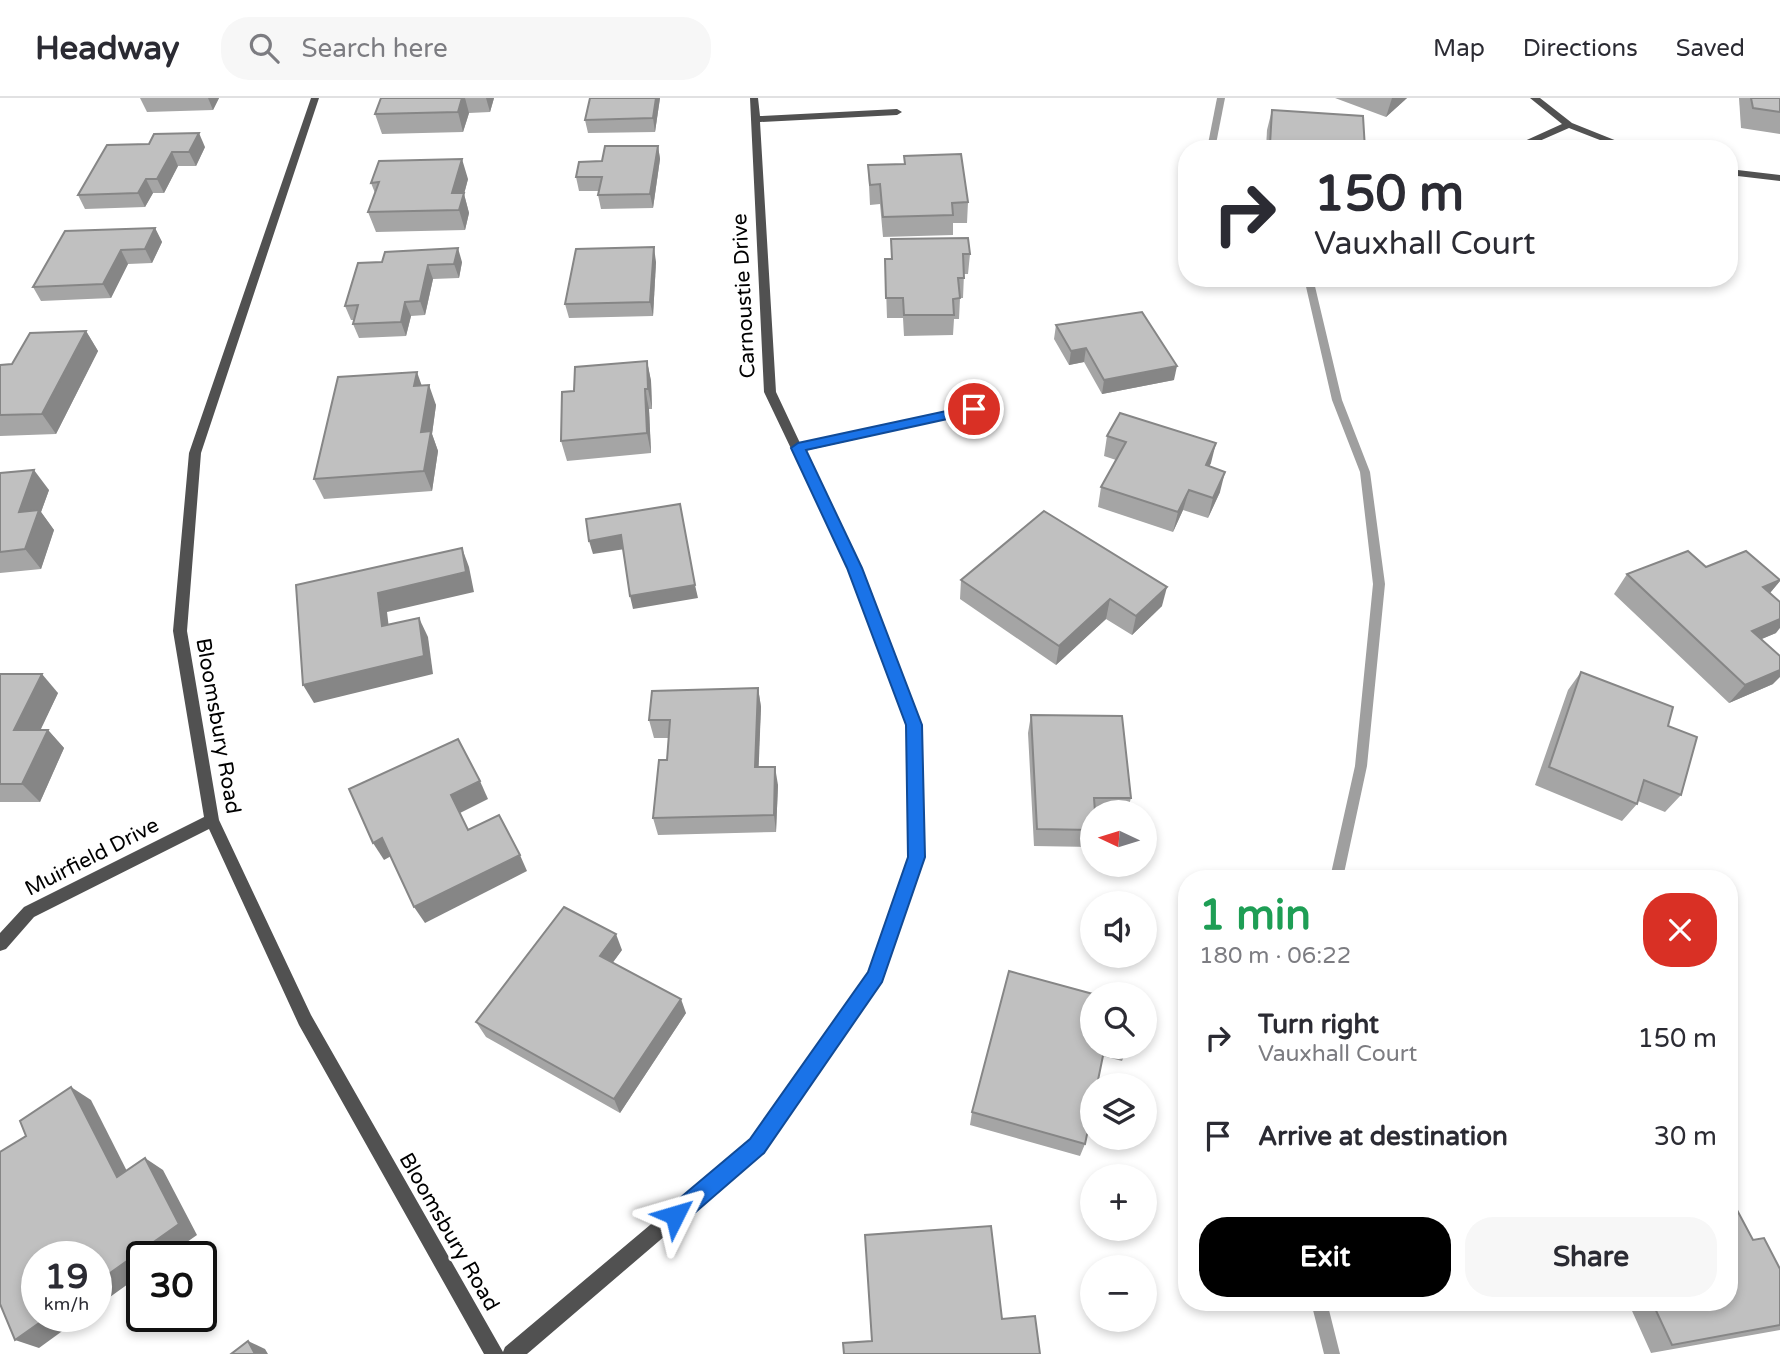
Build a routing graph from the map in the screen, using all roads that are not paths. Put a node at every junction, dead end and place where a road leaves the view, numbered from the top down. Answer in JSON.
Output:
{"nodes":[{"id":1,"x":315,"y":98,"type":"edge"},
{"id":2,"x":754,"y":98,"type":"edge"},
{"id":3,"x":1534,"y":98,"type":"edge"},
{"id":4,"x":897,"y":112,"type":"dead end"},
{"id":5,"x":757,"y":119,"type":"junction"},
{"id":6,"x":1569,"y":125,"type":"junction"},
{"id":7,"x":1533,"y":140,"type":"edge"},
{"id":8,"x":1608,"y":140,"type":"edge"},
{"id":9,"x":1738,"y":173,"type":"edge"},
{"id":10,"x":1780,"y":178,"type":"edge"},
{"id":11,"x":974,"y":409,"type":"dead end"},
{"id":12,"x":798,"y":448,"type":"junction"},
{"id":13,"x":212,"y":820,"type":"junction"},
{"id":14,"x":0,"y":944,"type":"edge"},
{"id":15,"x":495,"y":1354,"type":"edge"},
{"id":16,"x":512,"y":1354,"type":"edge"}],
"edges":[{"from":1,"to":13,"type":"street","name":"Bloomsbury Road"},
{"from":2,"to":5,"type":"street","name":"Carnoustie Drive"},
{"from":3,"to":6,"type":"street"},
{"from":4,"to":5,"type":"street"},
{"from":5,"to":12,"type":"street","name":"Carnoustie Drive"},
{"from":6,"to":7,"type":"street"},
{"from":6,"to":8,"type":"street"},
{"from":9,"to":10,"type":"street"},
{"from":11,"to":12,"type":"street"},
{"from":12,"to":16,"type":"street","name":"Carnoustie Drive"},
{"from":13,"to":14,"type":"street","name":"Muirfield Drive"},
{"from":13,"to":15,"type":"street","name":"Bloomsbury Road"}]}
